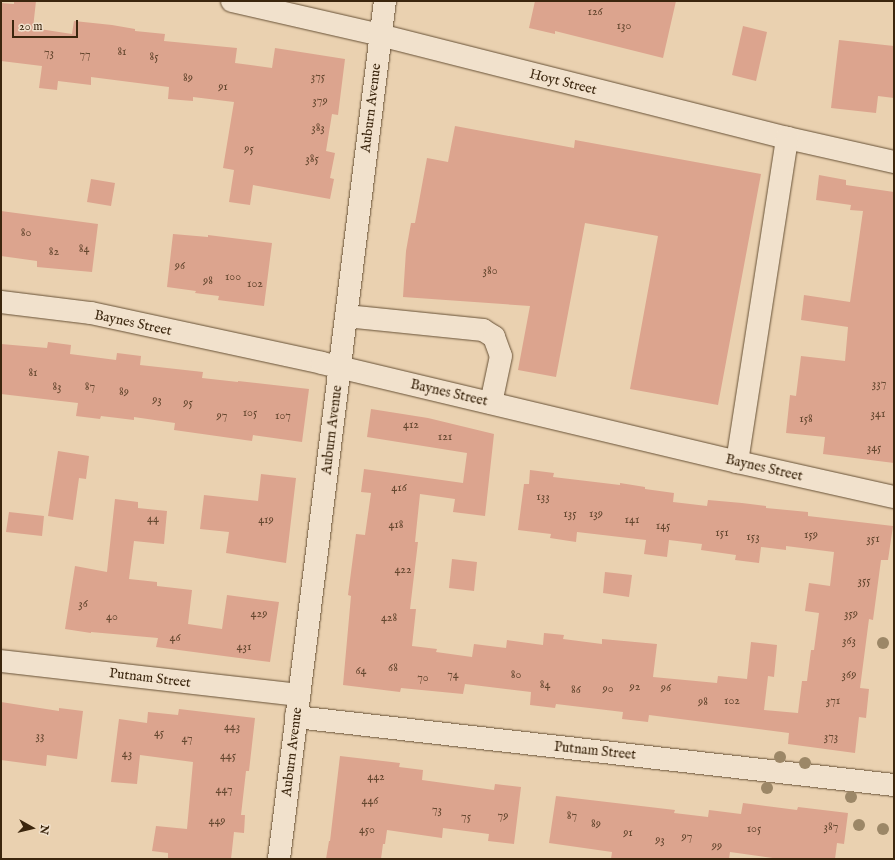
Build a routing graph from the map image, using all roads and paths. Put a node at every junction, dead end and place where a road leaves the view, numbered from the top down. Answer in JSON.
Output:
{"nodes":[{"id":1,"x":232,"y":1,"type":"edge"},
{"id":2,"x":384,"y":1,"type":"edge"},
{"id":3,"x":380,"y":35,"type":"junction"},
{"id":4,"x":787,"y":138,"type":"junction"},
{"id":5,"x":894,"y":162,"type":"edge"},
{"id":6,"x":1,"y":302,"type":"edge"},
{"id":7,"x":346,"y":316,"type":"junction"},
{"id":8,"x":340,"y":367,"type":"junction"},
{"id":9,"x":491,"y":403,"type":"junction"},
{"id":10,"x":737,"y":462,"type":"junction"},
{"id":11,"x":894,"y":497,"type":"edge"},
{"id":12,"x":1,"y":661,"type":"edge"},
{"id":13,"x":299,"y":695,"type":"junction"},
{"id":14,"x":296,"y":717,"type":"junction"},
{"id":15,"x":894,"y":785,"type":"edge"},
{"id":16,"x":279,"y":859,"type":"edge"}],
"edges":[{"from":1,"to":3,"type":"street","name":"Hoyt Street"},
{"from":2,"to":3,"type":"street","name":"Auburn Avenue"},
{"from":3,"to":4,"type":"street","name":"Hoyt Street"},
{"from":3,"to":7,"type":"street","name":"Auburn Avenue"},
{"from":4,"to":5,"type":"street","name":"Hoyt Street"},
{"from":4,"to":10,"type":"street"},
{"from":6,"to":8,"type":"street","name":"Baynes Street"},
{"from":7,"to":8,"type":"street","name":"Auburn Avenue"},
{"from":7,"to":9,"type":"street"},
{"from":8,"to":9,"type":"street","name":"Baynes Street"},
{"from":8,"to":13,"type":"street","name":"Auburn Avenue"},
{"from":9,"to":10,"type":"street","name":"Baynes Street"},
{"from":10,"to":11,"type":"street","name":"Baynes Street"},
{"from":12,"to":13,"type":"street","name":"Putnam Street"},
{"from":13,"to":14,"type":"street","name":"Auburn Avenue"},
{"from":14,"to":15,"type":"street","name":"Putnam Street"},
{"from":14,"to":16,"type":"street","name":"Auburn Avenue"}]}
